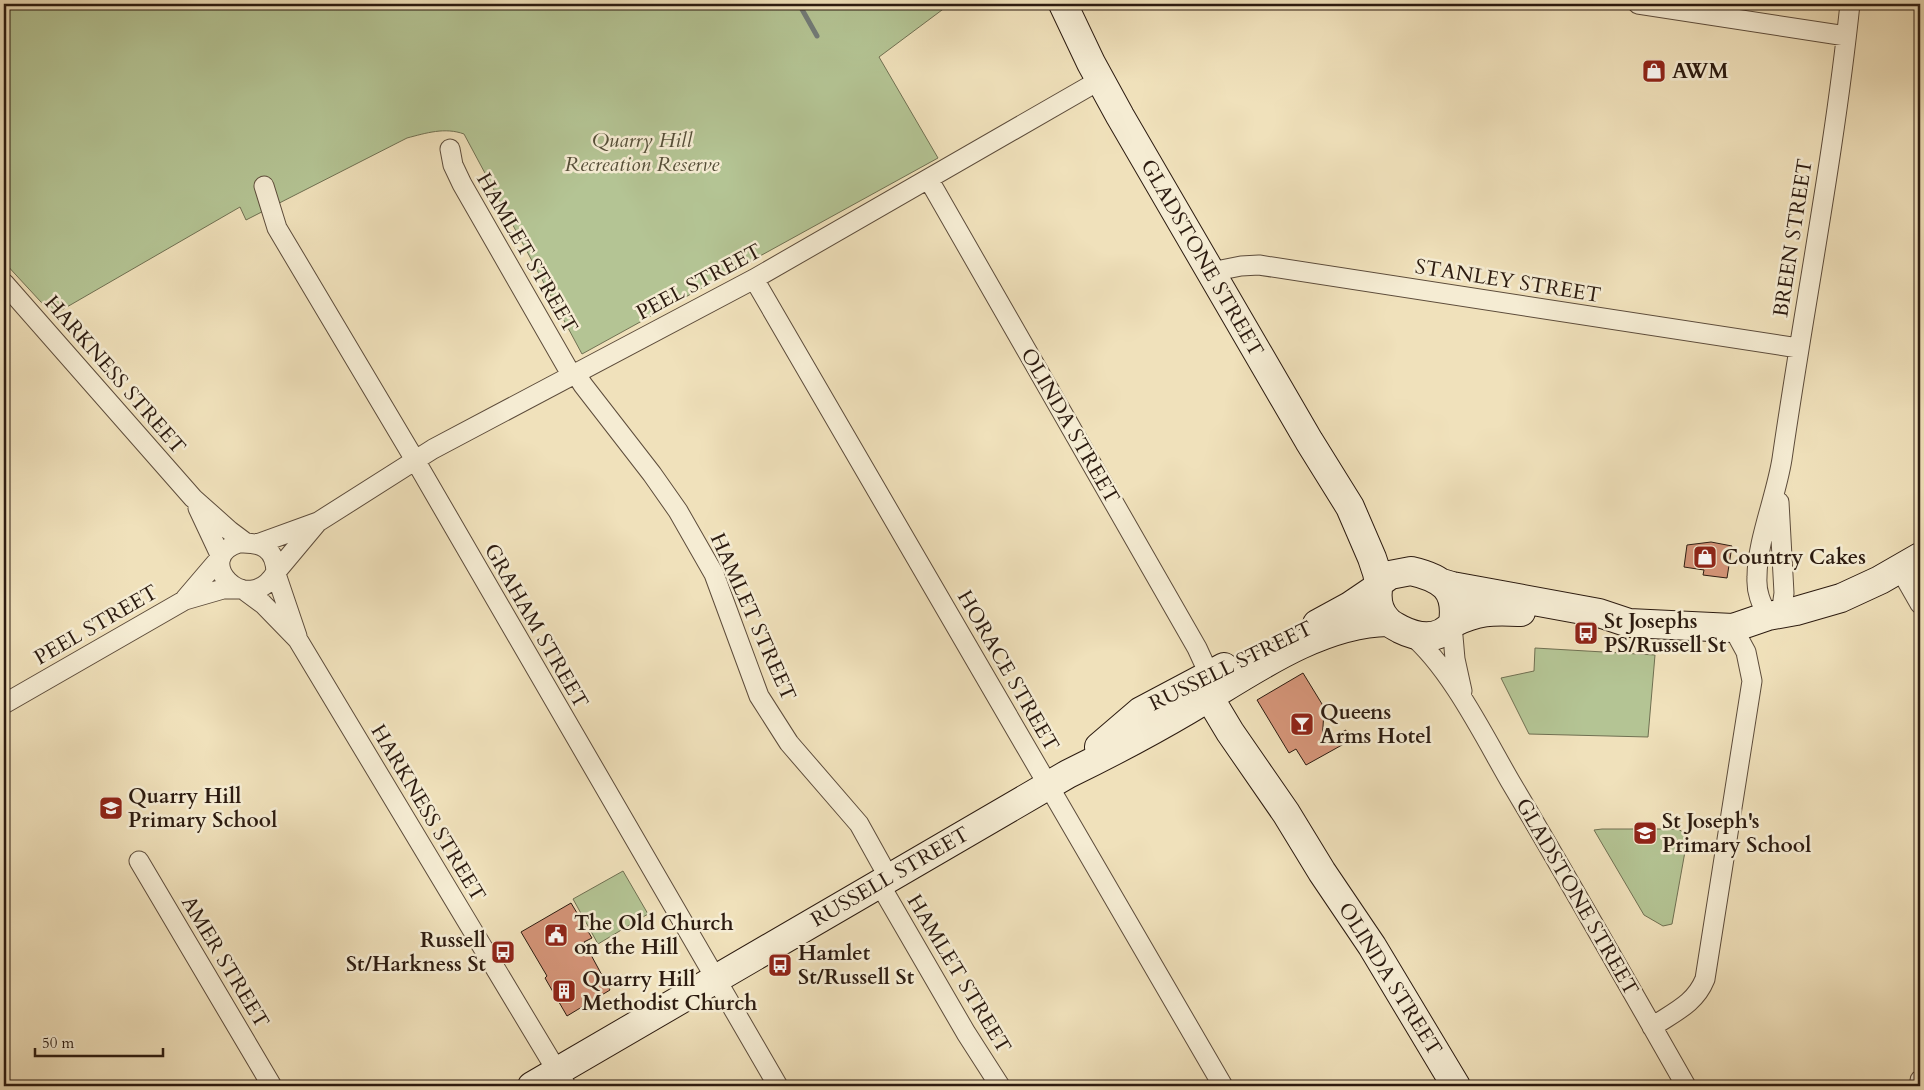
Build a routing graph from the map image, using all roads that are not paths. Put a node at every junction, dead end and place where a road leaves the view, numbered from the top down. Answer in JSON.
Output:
{"nodes":[{"id":1,"x":1063,"y":4,"type":"edge"},
{"id":2,"x":1638,"y":4,"type":"edge"},
{"id":3,"x":1850,"y":4,"type":"edge"},
{"id":4,"x":1846,"y":36,"type":"junction"},
{"id":5,"x":1100,"y":80,"type":"junction"},
{"id":6,"x":450,"y":149,"type":"dead end"},
{"id":7,"x":929,"y":180,"type":"junction"},
{"id":8,"x":264,"y":186,"type":"dead end"},
{"id":9,"x":1211,"y":272,"type":"junction"},
{"id":10,"x":754,"y":279,"type":"junction"},
{"id":11,"x":4,"y":283,"type":"edge"},
{"id":12,"x":1798,"y":348,"type":"junction"},
{"id":13,"x":574,"y":375,"type":"junction"},
{"id":14,"x":415,"y":460,"type":"junction"},
{"id":15,"x":1779,"y":478,"type":"junction"},
{"id":16,"x":193,"y":498,"type":"junction"},
{"id":17,"x":1350,"y":507,"type":"junction"},
{"id":18,"x":318,"y":522,"type":"junction"},
{"id":19,"x":252,"y":543,"type":"junction"},
{"id":20,"x":221,"y":557,"type":"junction"},
{"id":21,"x":1910,"y":563,"type":"edge"},
{"id":22,"x":1415,"y":572,"type":"junction"},
{"id":23,"x":276,"y":573,"type":"junction"},
{"id":24,"x":1442,"y":583,"type":"junction"},
{"id":25,"x":1378,"y":585,"type":"junction"},
{"id":26,"x":242,"y":589,"type":"junction"},
{"id":27,"x":184,"y":600,"type":"junction"},
{"id":28,"x":1920,"y":604,"type":"edge"},
{"id":29,"x":1599,"y":613,"type":"junction"},
{"id":30,"x":1774,"y":616,"type":"junction"},
{"id":31,"x":1453,"y":624,"type":"junction"},
{"id":32,"x":1399,"y":628,"type":"junction"},
{"id":33,"x":1733,"y":628,"type":"junction"},
{"id":34,"x":298,"y":640,"type":"junction"},
{"id":35,"x":1215,"y":686,"type":"junction"},
{"id":36,"x":4,"y":704,"type":"edge"},
{"id":37,"x":1468,"y":709,"type":"junction"},
{"id":38,"x":1058,"y":779,"type":"junction"},
{"id":39,"x":139,"y":860,"type":"dead end"},
{"id":40,"x":1322,"y":872,"type":"junction"},
{"id":41,"x":884,"y":881,"type":"junction"},
{"id":42,"x":715,"y":979,"type":"junction"},
{"id":43,"x":1652,"y":1027,"type":"junction"},
{"id":44,"x":562,"y":1079,"type":"edge"},
{"id":45,"x":1920,"y":1080,"type":"edge"},
{"id":46,"x":272,"y":1086,"type":"edge"},
{"id":47,"x":532,"y":1086,"type":"edge"},
{"id":48,"x":778,"y":1086,"type":"edge"},
{"id":49,"x":1000,"y":1086,"type":"edge"},
{"id":50,"x":1224,"y":1086,"type":"edge"},
{"id":51,"x":1439,"y":1086,"type":"edge"},
{"id":52,"x":1456,"y":1086,"type":"edge"},
{"id":53,"x":1686,"y":1086,"type":"edge"},
{"id":54,"x":1920,"y":1086,"type":"edge"}],
"edges":[{"from":1,"to":5,"type":"main road","name":"GLADSTONE STREET"},
{"from":2,"to":4,"type":"street"},
{"from":3,"to":4,"type":"street","name":"BREEN STREET"},
{"from":4,"to":12,"type":"street","name":"BREEN STREET"},
{"from":5,"to":7,"type":"street","name":"PEEL STREET"},
{"from":5,"to":9,"type":"main road","name":"GLADSTONE STREET"},
{"from":6,"to":13,"type":"street","name":"HAMLET STREET"},
{"from":7,"to":10,"type":"street","name":"PEEL STREET"},
{"from":7,"to":35,"type":"street","name":"OLINDA STREET"},
{"from":8,"to":14,"type":"street","name":"GRAHAM STREET"},
{"from":9,"to":12,"type":"street","name":"STANLEY STREET"},
{"from":9,"to":17,"type":"main road","name":"GLADSTONE STREET"},
{"from":10,"to":13,"type":"street","name":"PEEL STREET"},
{"from":10,"to":38,"type":"street","name":"HORACE STREET"},
{"from":11,"to":16,"type":"street","name":"HARKNESS STREET"},
{"from":12,"to":15,"type":"street","name":"BREEN STREET"},
{"from":13,"to":14,"type":"street","name":"PEEL STREET"},
{"from":13,"to":41,"type":"street","name":"HAMLET STREET"},
{"from":14,"to":18,"type":"street","name":"PEEL STREET"},
{"from":14,"to":42,"type":"street","name":"GRAHAM STREET"},
{"from":15,"to":30,"type":"street","name":"BREEN STREET"},
{"from":15,"to":30,"type":"street","name":"BREEN STREET"},
{"from":16,"to":19,"type":"street","name":"HARKNESS STREET"},
{"from":16,"to":20,"type":"street","name":"HARKNESS STREET"},
{"from":17,"to":22,"type":"main road","name":"GLADSTONE STREET"},
{"from":17,"to":25,"type":"main road","name":"GLADSTONE STREET"},
{"from":18,"to":19,"type":"street","name":"PEEL STREET"},
{"from":18,"to":23,"type":"street","name":"PEEL STREET"},
{"from":19,"to":20,"type":"street"},
{"from":19,"to":23,"type":"street"},
{"from":20,"to":26,"type":"street"},
{"from":20,"to":27,"type":"street","name":"PEEL STREET"},
{"from":21,"to":28,"type":"street"},
{"from":21,"to":30,"type":"main road"},
{"from":22,"to":24,"type":"main road"},
{"from":22,"to":25,"type":"main road"},
{"from":23,"to":26,"type":"street"},
{"from":23,"to":34,"type":"street","name":"HARKNESS STREET"},
{"from":24,"to":29,"type":"main road"},
{"from":24,"to":31,"type":"main road"},
{"from":25,"to":32,"type":"main road"},
{"from":25,"to":35,"type":"main road","name":"RUSSELL STREET"},
{"from":26,"to":27,"type":"street","name":"PEEL STREET"},
{"from":26,"to":34,"type":"street","name":"HARKNESS STREET"},
{"from":27,"to":36,"type":"street","name":"PEEL STREET"},
{"from":29,"to":30,"type":"main road"},
{"from":29,"to":31,"type":"main road"},
{"from":29,"to":33,"type":"main road"},
{"from":30,"to":33,"type":"main road"},
{"from":31,"to":32,"type":"main road"},
{"from":31,"to":37,"type":"street","name":"GLADSTONE STREET"},
{"from":32,"to":35,"type":"main road","name":"RUSSELL STREET"},
{"from":32,"to":37,"type":"street","name":"GLADSTONE STREET"},
{"from":33,"to":43,"type":"street"},
{"from":34,"to":44,"type":"street","name":"HARKNESS STREET"},
{"from":35,"to":38,"type":"main road","name":"RUSSELL STREET"},
{"from":35,"to":40,"type":"main road","name":"OLINDA STREET"},
{"from":37,"to":43,"type":"street","name":"GLADSTONE STREET"},
{"from":38,"to":41,"type":"main road","name":"RUSSELL STREET"},
{"from":38,"to":50,"type":"street","name":"HORACE STREET"},
{"from":39,"to":46,"type":"street","name":"AMER STREET"},
{"from":40,"to":51,"type":"main road","name":"OLINDA STREET"},
{"from":40,"to":52,"type":"main road","name":"OLINDA STREET"},
{"from":41,"to":42,"type":"main road","name":"RUSSELL STREET"},
{"from":41,"to":49,"type":"street","name":"HAMLET STREET"},
{"from":42,"to":44,"type":"main road","name":"RUSSELL STREET"},
{"from":42,"to":48,"type":"street","name":"GRAHAM STREET"},
{"from":43,"to":53,"type":"street","name":"GLADSTONE STREET"},
{"from":44,"to":47,"type":"main road","name":"RUSSELL STREET"},
{"from":45,"to":54,"type":"street"}]}
